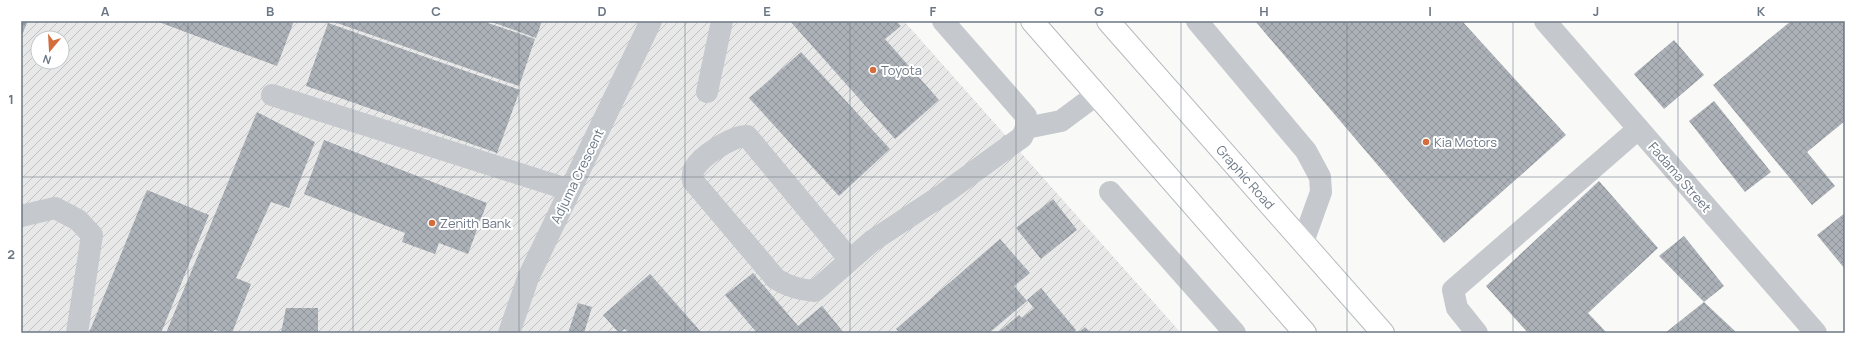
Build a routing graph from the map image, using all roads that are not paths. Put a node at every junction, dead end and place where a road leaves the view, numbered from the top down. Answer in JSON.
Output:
{"nodes":[{"id":1,"x":652,"y":21,"type":"edge"},
{"id":2,"x":722,"y":21,"type":"edge"},
{"id":3,"x":943,"y":21,"type":"edge"},
{"id":4,"x":1032,"y":21,"type":"edge"},
{"id":5,"x":1108,"y":21,"type":"edge"},
{"id":6,"x":1197,"y":21,"type":"edge"},
{"id":7,"x":1545,"y":21,"type":"edge"},
{"id":8,"x":707,"y":92,"type":"dead end"},
{"id":9,"x":272,"y":95,"type":"dead end"},
{"id":10,"x":1096,"y":95,"type":"junction"},
{"id":11,"x":1026,"y":128,"type":"junction"},
{"id":12,"x":1638,"y":129,"type":"junction"},
{"id":13,"x":570,"y":190,"type":"junction"},
{"id":14,"x":1110,"y":192,"type":"dead end"},
{"id":15,"x":21,"y":216,"type":"edge"},
{"id":16,"x":1303,"y":242,"type":"junction"},
{"id":17,"x":850,"y":260,"type":"junction"},
{"id":18,"x":77,"y":333,"type":"edge"},
{"id":19,"x":509,"y":333,"type":"edge"},
{"id":20,"x":1235,"y":333,"type":"edge"},
{"id":21,"x":1305,"y":333,"type":"edge"},
{"id":22,"x":1383,"y":333,"type":"edge"},
{"id":23,"x":1477,"y":333,"type":"edge"},
{"id":24,"x":1816,"y":333,"type":"edge"}],
"edges":[{"from":1,"to":13,"type":"street","name":"Adjuma Crescent"},
{"from":2,"to":8,"type":"street"},
{"from":3,"to":11,"type":"street"},
{"from":4,"to":10,"type":"main road"},
{"from":5,"to":16,"type":"main road","name":"Graphic Road"},
{"from":6,"to":16,"type":"street"},
{"from":7,"to":12,"type":"street","name":"Fadama Street"},
{"from":9,"to":13,"type":"street"},
{"from":10,"to":11,"type":"street"},
{"from":10,"to":21,"type":"main road"},
{"from":11,"to":17,"type":"street"},
{"from":12,"to":23,"type":"street"},
{"from":12,"to":24,"type":"street","name":"Fadama Street"},
{"from":13,"to":19,"type":"street","name":"Adjuma Crescent"},
{"from":14,"to":20,"type":"street"},
{"from":15,"to":18,"type":"street"},
{"from":16,"to":22,"type":"main road","name":"Graphic Road"},
{"from":17,"to":17,"type":"street"}]}
